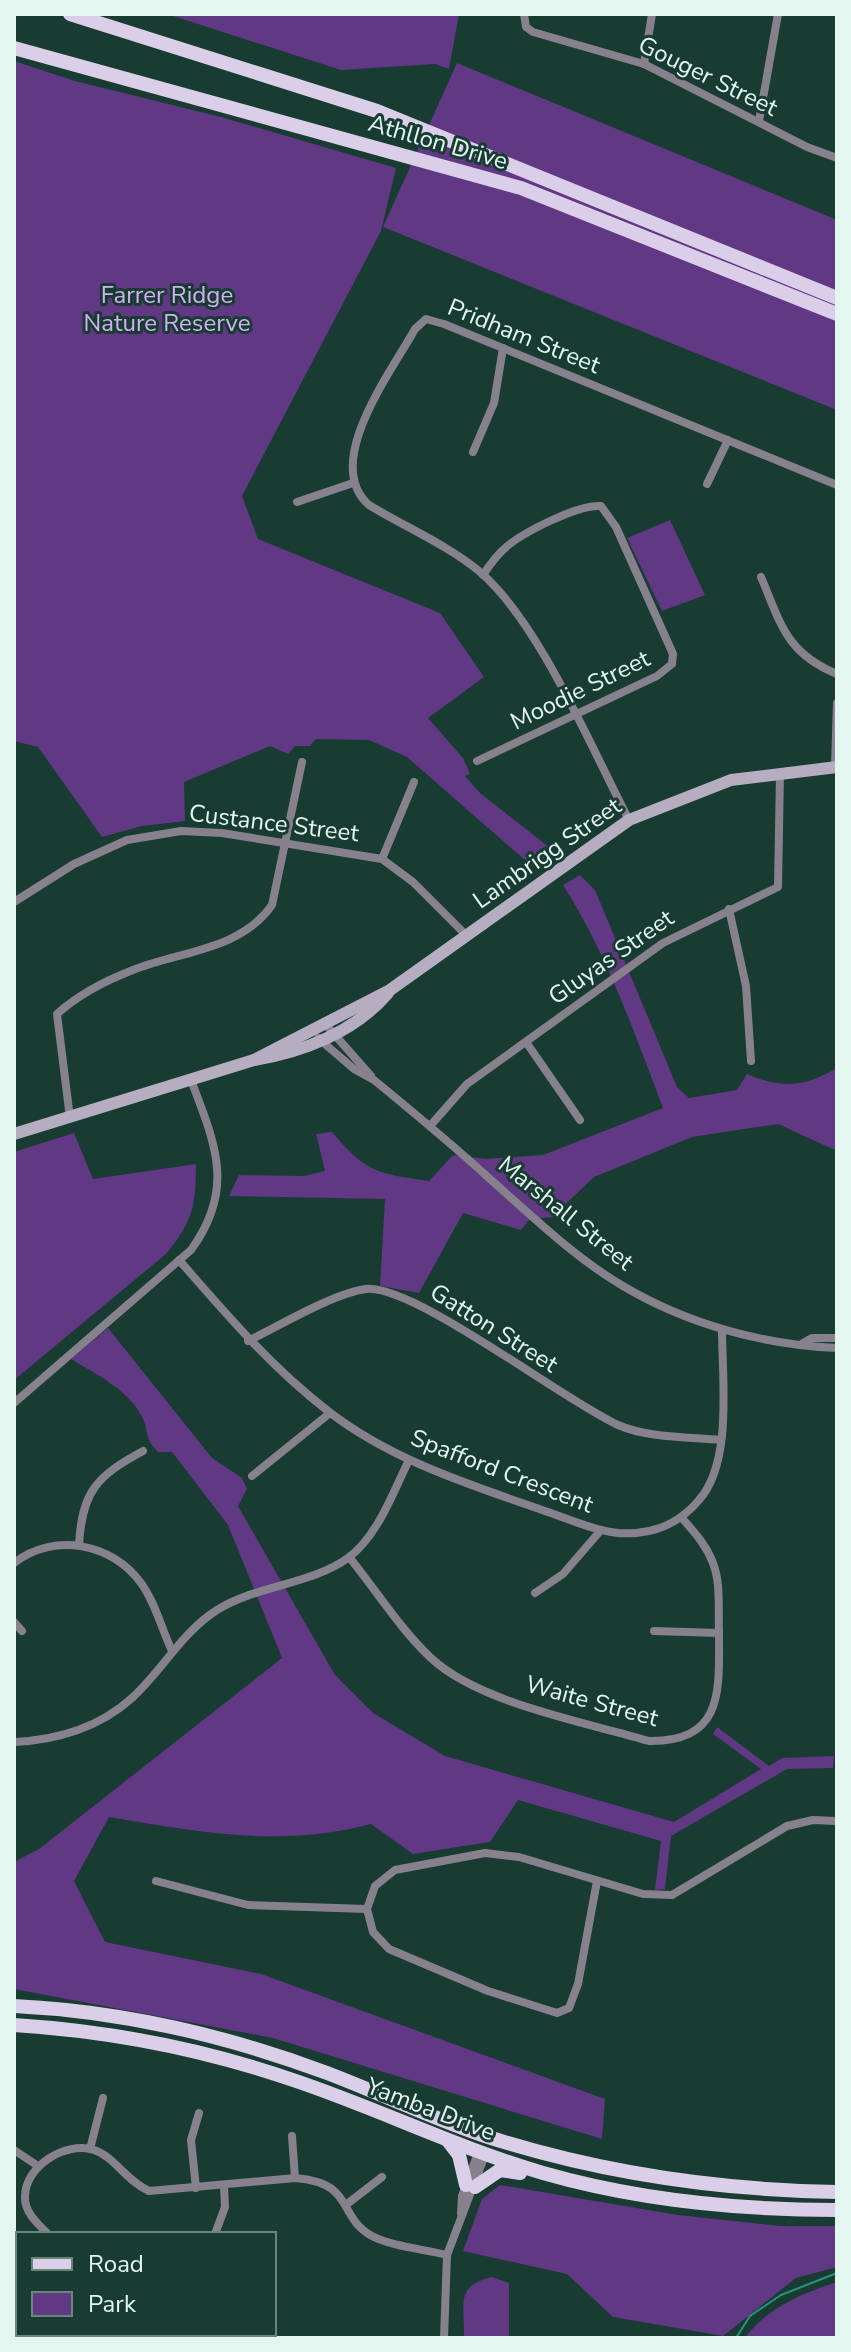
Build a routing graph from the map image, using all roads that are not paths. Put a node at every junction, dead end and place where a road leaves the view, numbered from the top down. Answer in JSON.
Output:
{"nodes":[{"id":1,"x":70,"y":14,"type":"edge"},
{"id":2,"x":524,"y":14,"type":"edge"},
{"id":3,"x":652,"y":14,"type":"edge"},
{"id":4,"x":778,"y":14,"type":"edge"},
{"id":5,"x":14,"y":48,"type":"edge"},
{"id":6,"x":644,"y":64,"type":"junction"},
{"id":7,"x":759,"y":121,"type":"junction"},
{"id":8,"x":837,"y":158,"type":"edge"},
{"id":9,"x":837,"y":298,"type":"edge"},
{"id":10,"x":837,"y":314,"type":"edge"},
{"id":11,"x":503,"y":348,"type":"junction"},
{"id":12,"x":728,"y":440,"type":"junction"},
{"id":13,"x":473,"y":452,"type":"dead end"},
{"id":14,"x":353,"y":483,"type":"junction"},
{"id":15,"x":707,"y":484,"type":"dead end"},
{"id":16,"x":837,"y":485,"type":"edge"},
{"id":17,"x":297,"y":502,"type":"dead end"},
{"id":18,"x":483,"y":575,"type":"junction"},
{"id":19,"x":761,"y":577,"type":"dead end"},
{"id":20,"x":837,"y":674,"type":"edge"},
{"id":21,"x":837,"y":703,"type":"edge"},
{"id":22,"x":575,"y":717,"type":"junction"},
{"id":23,"x":477,"y":761,"type":"dead end"},
{"id":24,"x":302,"y":762,"type":"dead end"},
{"id":25,"x":836,"y":766,"type":"edge"},
{"id":26,"x":780,"y":772,"type":"junction"},
{"id":27,"x":414,"y":782,"type":"dead end"},
{"id":28,"x":629,"y":820,"type":"junction"},
{"id":29,"x":284,"y":842,"type":"junction"},
{"id":30,"x":382,"y":859,"type":"junction"},
{"id":31,"x":14,"y":902,"type":"edge"},
{"id":32,"x":729,"y":909,"type":"junction"},
{"id":33,"x":467,"y":936,"type":"junction"},
{"id":34,"x":330,"y":1029,"type":"junction"},
{"id":35,"x":316,"y":1036,"type":"junction"},
{"id":36,"x":526,"y":1042,"type":"junction"},
{"id":37,"x":751,"y":1061,"type":"dead end"},
{"id":38,"x":191,"y":1080,"type":"junction"},
{"id":39,"x":374,"y":1080,"type":"junction"},
{"id":40,"x":70,"y":1118,"type":"junction"},
{"id":41,"x":580,"y":1120,"type":"dead end"},
{"id":42,"x":430,"y":1126,"type":"junction"},
{"id":43,"x":14,"y":1134,"type":"edge"},
{"id":44,"x":179,"y":1260,"type":"junction"},
{"id":45,"x":722,"y":1329,"type":"junction"},
{"id":46,"x":837,"y":1338,"type":"edge"},
{"id":47,"x":248,"y":1341,"type":"junction"},
{"id":48,"x":803,"y":1343,"type":"junction"},
{"id":49,"x":837,"y":1348,"type":"edge"},
{"id":50,"x":14,"y":1403,"type":"edge"},
{"id":51,"x":330,"y":1413,"type":"junction"},
{"id":52,"x":721,"y":1440,"type":"junction"},
{"id":53,"x":143,"y":1451,"type":"dead end"},
{"id":54,"x":409,"y":1460,"type":"junction"},
{"id":55,"x":252,"y":1476,"type":"dead end"},
{"id":56,"x":681,"y":1517,"type":"junction"},
{"id":57,"x":601,"y":1530,"type":"junction"},
{"id":58,"x":79,"y":1545,"type":"junction"},
{"id":59,"x":349,"y":1557,"type":"junction"},
{"id":60,"x":14,"y":1563,"type":"edge"},
{"id":61,"x":535,"y":1593,"type":"dead end"},
{"id":62,"x":14,"y":1622,"type":"edge"},
{"id":63,"x":22,"y":1631,"type":"dead end"},
{"id":64,"x":654,"y":1631,"type":"dead end"},
{"id":65,"x":719,"y":1633,"type":"junction"},
{"id":66,"x":172,"y":1651,"type":"junction"},
{"id":67,"x":14,"y":1742,"type":"edge"},
{"id":68,"x":837,"y":1821,"type":"edge"},
{"id":69,"x":156,"y":1881,"type":"dead end"},
{"id":70,"x":597,"y":1881,"type":"junction"},
{"id":71,"x":367,"y":1909,"type":"junction"},
{"id":72,"x":14,"y":2006,"type":"edge"},
{"id":73,"x":14,"y":2025,"type":"edge"},
{"id":74,"x":103,"y":2098,"type":"dead end"},
{"id":75,"x":199,"y":2113,"type":"dead end"},
{"id":76,"x":292,"y":2136,"type":"dead end"},
{"id":77,"x":487,"y":2136,"type":"junction"},
{"id":78,"x":449,"y":2142,"type":"junction"},
{"id":79,"x":90,"y":2149,"type":"junction"},
{"id":80,"x":14,"y":2150,"type":"edge"},
{"id":81,"x":482,"y":2154,"type":"junction"},
{"id":82,"x":38,"y":2166,"type":"junction"},
{"id":83,"x":544,"y":2174,"type":"junction"},
{"id":84,"x":382,"y":2177,"type":"dead end"},
{"id":85,"x":295,"y":2178,"type":"junction"},
{"id":86,"x":837,"y":2181,"type":"edge"},
{"id":87,"x":224,"y":2186,"type":"junction"},
{"id":88,"x":470,"y":2186,"type":"junction"},
{"id":89,"x":196,"y":2188,"type":"junction"},
{"id":90,"x":796,"y":2191,"type":"junction"},
{"id":91,"x":837,"y":2192,"type":"edge"},
{"id":92,"x":347,"y":2204,"type":"junction"},
{"id":93,"x":837,"y":2210,"type":"edge"},
{"id":94,"x":46,"y":2232,"type":"edge"},
{"id":95,"x":216,"y":2232,"type":"edge"},
{"id":96,"x":446,"y":2258,"type":"junction"},
{"id":97,"x":444,"y":2338,"type":"edge"}],
"edges":[{"from":1,"to":9,"type":"main road","name":"Athllon Drive"},
{"from":2,"to":6,"type":"street","name":"Gouger Street"},
{"from":3,"to":6,"type":"street"},
{"from":4,"to":7,"type":"street"},
{"from":5,"to":10,"type":"main road","name":"Athllon Drive"},
{"from":6,"to":7,"type":"street","name":"Gouger Street"},
{"from":7,"to":8,"type":"street","name":"Gouger Street"},
{"from":11,"to":12,"type":"street","name":"Pridham Street"},
{"from":11,"to":13,"type":"street"},
{"from":11,"to":14,"type":"street","name":"Pridham Street"},
{"from":12,"to":15,"type":"street"},
{"from":12,"to":16,"type":"street","name":"Pridham Street"},
{"from":14,"to":17,"type":"street"},
{"from":14,"to":18,"type":"street"},
{"from":18,"to":22,"type":"street"},
{"from":18,"to":22,"type":"street","name":"Moodie Street"},
{"from":19,"to":20,"type":"street"},
{"from":21,"to":25,"type":"street"},
{"from":22,"to":23,"type":"street","name":"Moodie Street"},
{"from":22,"to":28,"type":"street"},
{"from":24,"to":29,"type":"street"},
{"from":25,"to":26,"type":"street","name":"Lambrigg Street"},
{"from":26,"to":28,"type":"street","name":"Lambrigg Street"},
{"from":26,"to":32,"type":"street","name":"Gluyas Street"},
{"from":27,"to":30,"type":"street"},
{"from":28,"to":33,"type":"street","name":"Lambrigg Street"},
{"from":29,"to":30,"type":"street","name":"Custance Street"},
{"from":29,"to":31,"type":"street","name":"Custance Street"},
{"from":29,"to":40,"type":"street"},
{"from":30,"to":33,"type":"street","name":"Custance Street"},
{"from":32,"to":36,"type":"street","name":"Gluyas Street"},
{"from":32,"to":37,"type":"street"},
{"from":33,"to":34,"type":"street","name":"Lambrigg Street"},
{"from":34,"to":35,"type":"street","name":"Lambrigg Street"},
{"from":34,"to":39,"type":"street","name":"Marshall Street"},
{"from":35,"to":38,"type":"street","name":"Lambrigg Street"},
{"from":35,"to":39,"type":"street","name":"Marshall Street"},
{"from":36,"to":41,"type":"street"},
{"from":36,"to":42,"type":"street","name":"Gluyas Street"},
{"from":38,"to":40,"type":"street","name":"Lambrigg Street"},
{"from":38,"to":44,"type":"street"},
{"from":39,"to":42,"type":"street","name":"Marshall Street"},
{"from":40,"to":43,"type":"street","name":"Lambrigg Street"},
{"from":42,"to":45,"type":"street","name":"Marshall Street"},
{"from":44,"to":47,"type":"street","name":"Spafford Crescent"},
{"from":44,"to":50,"type":"street"},
{"from":45,"to":48,"type":"street","name":"Marshall Street"},
{"from":45,"to":52,"type":"street","name":"Spafford Crescent"},
{"from":46,"to":48,"type":"street","name":"Marshall Street"},
{"from":47,"to":51,"type":"street","name":"Spafford Crescent"},
{"from":47,"to":52,"type":"street","name":"Gatton Street"},
{"from":48,"to":49,"type":"street","name":"Marshall Street"},
{"from":51,"to":54,"type":"street","name":"Spafford Crescent"},
{"from":51,"to":55,"type":"street"},
{"from":52,"to":56,"type":"street","name":"Spafford Crescent"},
{"from":53,"to":58,"type":"street"},
{"from":54,"to":57,"type":"street","name":"Spafford Crescent"},
{"from":54,"to":59,"type":"street"},
{"from":56,"to":57,"type":"street","name":"Spafford Crescent"},
{"from":56,"to":65,"type":"street","name":"Waite Street"},
{"from":57,"to":61,"type":"street"},
{"from":58,"to":60,"type":"street"},
{"from":58,"to":66,"type":"street"},
{"from":59,"to":65,"type":"street","name":"Waite Street"},
{"from":59,"to":66,"type":"street"},
{"from":62,"to":63,"type":"street"},
{"from":64,"to":65,"type":"street"},
{"from":66,"to":67,"type":"street"},
{"from":68,"to":70,"type":"street"},
{"from":69,"to":71,"type":"street"},
{"from":70,"to":71,"type":"street"},
{"from":70,"to":71,"type":"street"},
{"from":72,"to":77,"type":"main road","name":"Yamba Drive"},
{"from":73,"to":78,"type":"main road","name":"Yamba Drive"},
{"from":74,"to":79,"type":"street"},
{"from":75,"to":89,"type":"street"},
{"from":76,"to":85,"type":"street"},
{"from":77,"to":81,"type":"main road"},
{"from":77,"to":90,"type":"main road","name":"Yamba Drive"},
{"from":78,"to":81,"type":"main road","name":"Yamba Drive"},
{"from":78,"to":88,"type":"main road"},
{"from":79,"to":82,"type":"street"},
{"from":79,"to":89,"type":"street"},
{"from":80,"to":82,"type":"street"},
{"from":81,"to":83,"type":"main road","name":"Yamba Drive"},
{"from":81,"to":88,"type":"street"},
{"from":82,"to":94,"type":"street"},
{"from":83,"to":88,"type":"main road"},
{"from":83,"to":93,"type":"main road","name":"Yamba Drive"},
{"from":84,"to":92,"type":"street"},
{"from":85,"to":87,"type":"street"},
{"from":85,"to":92,"type":"street"},
{"from":86,"to":90,"type":"main road"},
{"from":87,"to":89,"type":"street"},
{"from":87,"to":95,"type":"street"},
{"from":88,"to":96,"type":"street"},
{"from":90,"to":91,"type":"main road","name":"Yamba Drive"},
{"from":92,"to":96,"type":"street"},
{"from":96,"to":97,"type":"street"}]}
